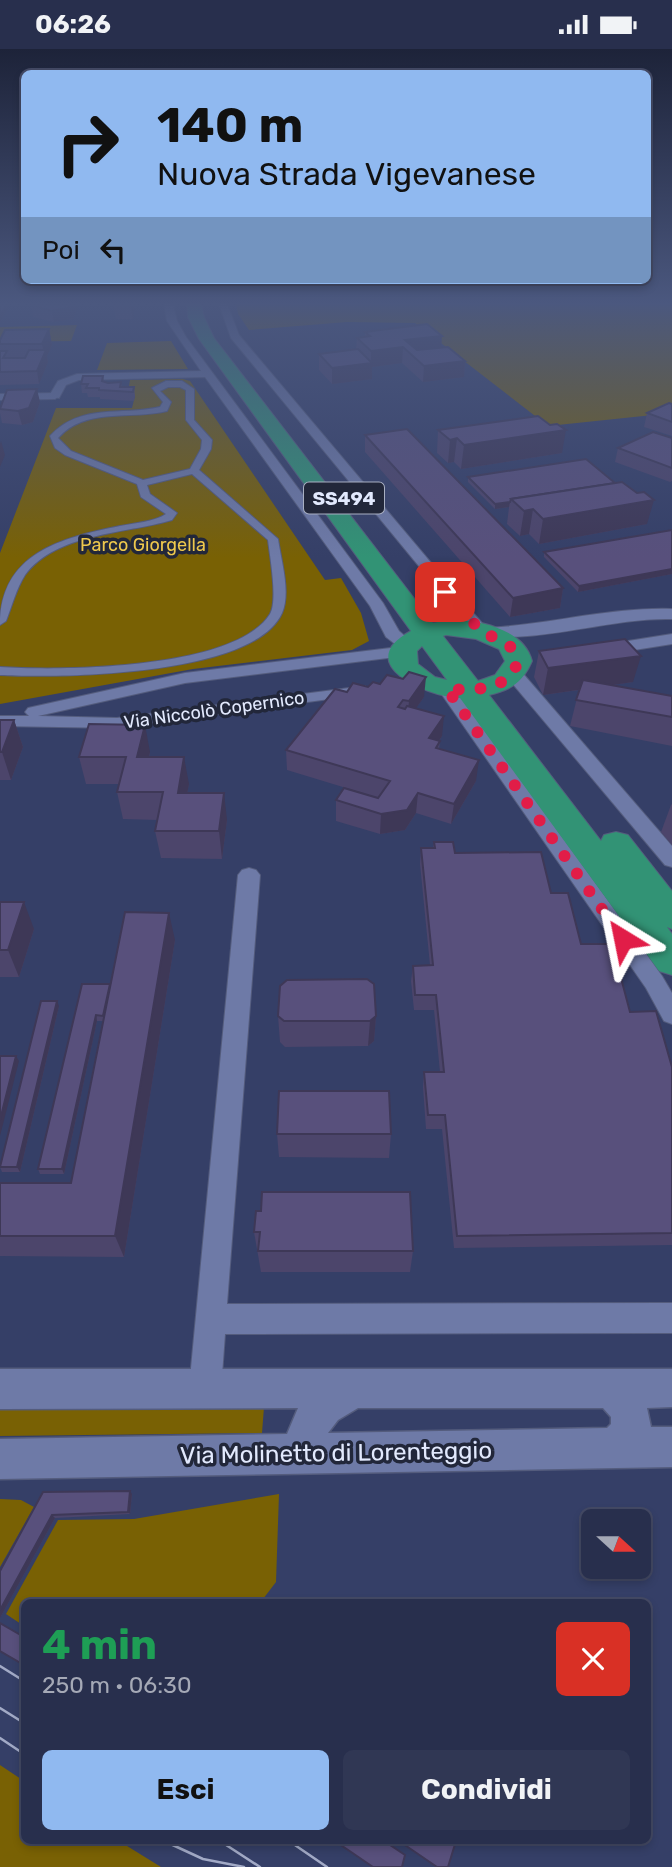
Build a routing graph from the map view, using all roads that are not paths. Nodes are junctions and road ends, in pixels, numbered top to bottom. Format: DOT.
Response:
graph roads {
  1 [pos="59,389"];
  2 [pos="157,389"];
  3 [pos="187,389"];
  4 [pos="218,389"];
  5 [pos="242,389"];
  6 [pos="252,389"];
  7 [pos="279,389"];
  8 [pos="55,396"];
  9 [pos="0,397"];
  10 [pos="194,471"];
  11 [pos="142,483"];
  12 [pos="672,614"];
  13 [pos="0,621"];
  14 [pos="484,631"];
  15 [pos="421,639"];
  16 [pos="672,639"];
  17 [pos="587,653"];
  18 [pos="0,671"];
  19 [pos="484,674"];
  20 [pos="0,720"];
  21 [pos="672,860"];
  22 [pos="249,875"];
  23 [pos="672,916"];
  24 [pos="672,961"];
  25 [pos="672,1014"];
  26 [pos="672,1318"];
  27 [pos="213,1319"];
  28 [pos="360,1388"];
  29 [pos="609,1388"];
  30 [pos="672,1388"];
  31 [pos="0,1389"];
  32 [pos="205,1389"];
  33 [pos="616,1446"];
  34 [pos="672,1447"];
  35 [pos="302,1452"];
  36 [pos="0,1459"];
  1 -- 8 [label="street"];
  2 -- 11 [label="street"];
  3 -- 10 [label="street"];
  4 -- 15 [label="street"];
  5 -- 15 [label="main road, SS494"];
  6 -- 15 [label="main road, SS494"];
  7 -- 14 [label="street"];
  8 -- 9 [label="street"];
  10 -- 11 [label="street"];
  10 -- 18 [label="street"];
  11 -- 13 [label="street"];
  12 -- 14 [label="street"];
  14 -- 15 [label="main road"];
  14 -- 19 [label="main road"];
  15 -- 19 [label="main road, SS494"];
  15 -- 19 [label="main road, SS494"];
  15 -- 19 [label="main road"];
  15 -- 20 [label="street, Via Niccolò Copernico"];
  16 -- 17 [label="street"];
  19 -- 20 [label="street, Via Niccolò Copernico"];
  19 -- 21 [label="street"];
  19 -- 23 [label="main road, SS494"];
  19 -- 24 [label="main road, SS494"];
  19 -- 25 [label="street"];
  22 -- 27 [label="street"];
  26 -- 27 [label="street"];
  27 -- 32 [label="street"];
  28 -- 29 [label="street"];
  28 -- 32 [label="street"];
  28 -- 35 [label="street"];
  29 -- 30 [label="street"];
  29 -- 33 [label="street"];
  31 -- 32 [label="street"];
  33 -- 34 [label="street, Via Molinetto di Lorenteggio"];
  33 -- 35 [label="street, Via Molinetto di Lorenteggio"];
  35 -- 36 [label="street, Via Molinetto di Lorenteggio"];
}
